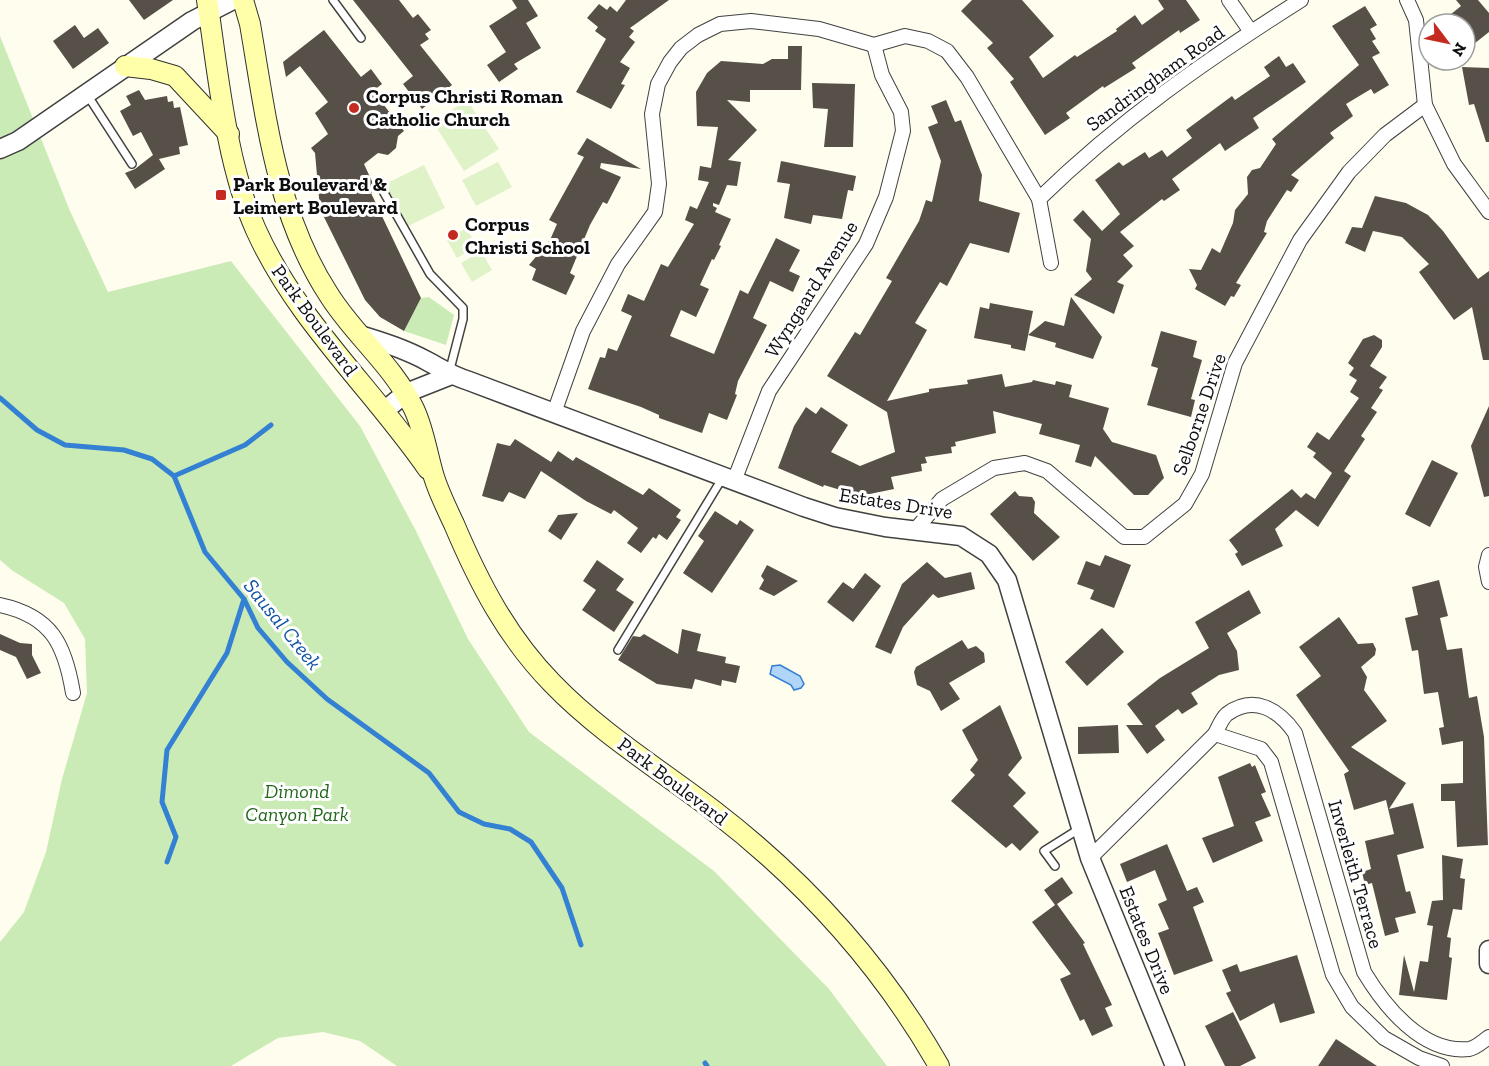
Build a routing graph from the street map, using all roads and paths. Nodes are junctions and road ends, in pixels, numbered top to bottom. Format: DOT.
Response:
graph roads {
  1 [pos="233,0"];
  2 [pos="243,0"];
  3 [pos="333,0"];
  4 [pos="1229,0"];
  5 [pos="1301,0"];
  6 [pos="1407,0"];
  7 [pos="208,6"];
  8 [pos="1251,32"];
  9 [pos="361,38"];
  10 [pos="874,45"];
  11 [pos="125,66"];
  12 [pos="87,94"];
  13 [pos="1425,105"];
  14 [pos="229,134"];
  15 [pos="0,149"];
  16 [pos="132,164"];
  17 [pos="383,191"];
  18 [pos="1040,199"];
  19 [pos="1489,212"];
  20 [pos="1051,263"];
  21 [pos="360,335"];
  22 [pos="449,375"];
  23 [pos="406,393"];
  24 [pos="384,411"];
  25 [pos="554,413"];
  26 [pos="434,479"];
  27 [pos="729,479"];
  28 [pos="915,530"];
  29 [pos="1489,555"];
  30 [pos="1489,582"];
  31 [pos="0,605"];
  32 [pos="618,650"];
  33 [pos="73,693"];
  34 [pos="1215,734"];
  35 [pos="1081,828"];
  36 [pos="1090,858"];
  37 [pos="1054,866"];
  38 [pos="1489,950"];
  39 [pos="1489,964"];
  40 [pos="1489,1037"];
  41 [pos="939,1066"];
  42 [pos="1175,1066"];
  43 [pos="1442,1066"];
  1 -- 7 [label="street"];
  2 -- 21 [label="main road, Park Boulevard"];
  3 -- 9 [label="lane"];
  4 -- 8 [label="street"];
  5 -- 8 [label="street, Sandringham Road"];
  6 -- 13 [label="street"];
  7 -- 11 [label="street"];
  7 -- 14 [label="main road, Park Boulevard"];
  8 -- 18 [label="street, Sandringham Road"];
  10 -- 18 [label="street"];
  10 -- 25 [label="street"];
  10 -- 27 [label="street, Wyngaard Avenue"];
  11 -- 12 [label="street"];
  11 -- 14 [label="main road"];
  12 -- 15 [label="street"];
  12 -- 16 [label="lane"];
  13 -- 19 [label="street"];
  13 -- 28 [label="street, Selborne Drive"];
  14 -- 24 [label="main road, Park Boulevard"];
  17 -- 22 [label="lane"];
  18 -- 20 [label="street"];
  21 -- 22 [label="street, Estates Drive"];
  21 -- 23 [label="main road, Park Boulevard"];
  22 -- 23 [label="street"];
  22 -- 25 [label="street, Estates Drive"];
  23 -- 24 [label="street"];
  23 -- 26 [label="main road, Park Boulevard"];
  24 -- 26 [label="main road, Park Boulevard"];
  25 -- 27 [label="street, Estates Drive"];
  26 -- 41 [label="main road, Park Boulevard"];
  27 -- 28 [label="street, Estates Drive"];
  27 -- 32 [label="lane"];
  28 -- 35 [label="street, Estates Drive"];
  29 -- 30 [label="street"];
  31 -- 33 [label="street"];
  34 -- 36 [label="street, Inverleith Terrace"];
  34 -- 40 [label="street, Inverleith Terrace"];
  34 -- 43 [label="street"];
  35 -- 36 [label="street, Estates Drive"];
  35 -- 37 [label="lane"];
  36 -- 42 [label="street, Estates Drive"];
  38 -- 39 [label="street"];
}
